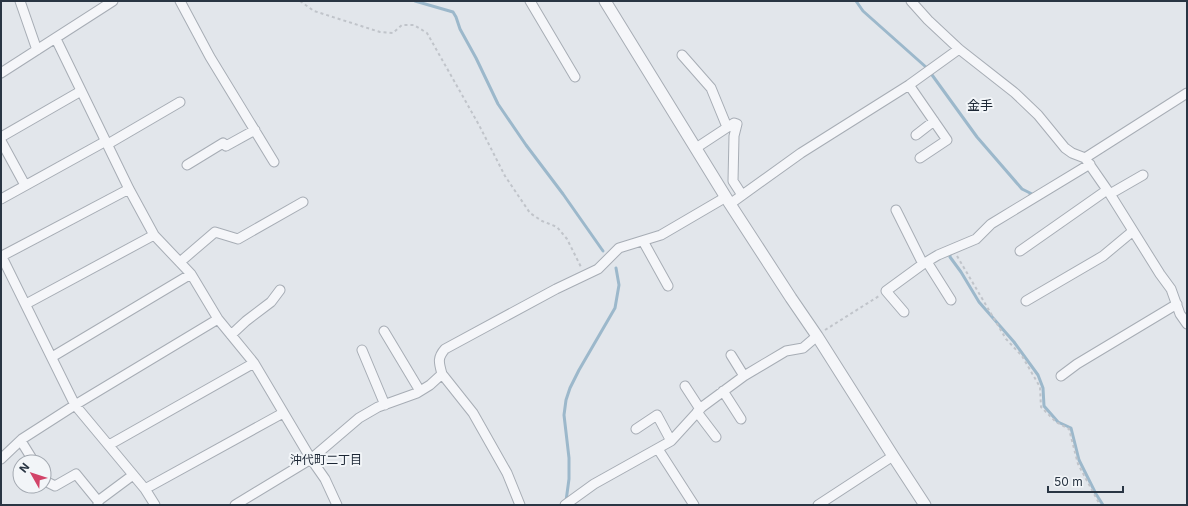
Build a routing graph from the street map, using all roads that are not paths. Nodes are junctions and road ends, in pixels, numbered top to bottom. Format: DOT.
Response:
graph roads {
  1 [pos="20,1"];
  2 [pos="113,1"];
  3 [pos="180,1"];
  4 [pos="530,1"];
  5 [pos="605,1"];
  6 [pos="911,1"];
  7 [pos="56,39"];
  8 [pos="959,49"];
  9 [pos="37,50"];
  10 [pos="682,55"];
  11 [pos="1,73"];
  12 [pos="575,77"];
  13 [pos="909,85"];
  14 [pos="81,91"];
  15 [pos="1187,93"];
  16 [pos="180,102"];
  17 [pos="934,121"];
  18 [pos="727,127"];
  19 [pos="255,130"];
  20 [pos="916,135"];
  21 [pos="1,137"];
  22 [pos="1,140"];
  23 [pos="107,142"];
  24 [pos="696,148"];
  25 [pos="920,158"];
  26 [pos="1088,161"];
  27 [pos="274,162"];
  28 [pos="187,165"];
  29 [pos="1143,175"];
  30 [pos="25,185"];
  31 [pos="129,189"];
  32 [pos="1109,192"];
  33 [pos="742,195"];
  34 [pos="1,198"];
  35 [pos="728,200"];
  36 [pos="303,202"];
  37 [pos="896,210"];
  38 [pos="1133,231"];
  39 [pos="154,235"];
  40 [pos="643,241"];
  41 [pos="1020,251"];
  42 [pos="2,260"];
  43 [pos="180,262"];
  44 [pos="925,263"];
  45 [pos="191,274"];
  46 [pos="668,286"];
  47 [pos="280,290"];
  48 [pos="950,300"];
  49 [pos="1026,301"];
  50 [pos="26,304"];
  51 [pos="1177,304"];
  52 [pos="904,312"];
  53 [pos="218,319"];
  54 [pos="1187,324"];
  55 [pos="384,331"];
  56 [pos="231,335"];
  57 [pos="817,336"];
  58 [pos="362,350"];
  59 [pos="731,355"];
  60 [pos="52,357"];
  61 [pos="254,363"];
  62 [pos="442,374"];
  63 [pos="744,376"];
  64 [pos="1061,376"];
  65 [pos="684,386"];
  66 [pos="420,391"];
  67 [pos="724,391"];
  68 [pos="74,405"];
  69 [pos="385,405"];
  70 [pos="699,410"];
  71 [pos="283,413"];
  72 [pos="742,419"];
  73 [pos="636,429"];
  74 [pos="716,437"];
  75 [pos="21,440"];
  76 [pos="672,441"];
  77 [pos="109,445"];
  78 [pos="658,449"];
  79 [pos="29,454"];
  80 [pos="893,456"];
  81 [pos="1,459"];
  82 [pos="311,460"];
  83 [pos="133,475"];
  84 [pos="52,484"];
  85 [pos="145,490"];
  86 [pos="98,503"];
  87 [pos="155,505"];
  88 [pos="235,505"];
  89 [pos="337,505"];
  90 [pos="520,505"];
  91 [pos="565,505"];
  92 [pos="694,505"];
  93 [pos="818,505"];
  94 [pos="925,505"];
  1 -- 9 [label="street"];
  2 -- 7 [label="street"];
  3 -- 19 [label="street"];
  4 -- 12 [label="street"];
  5 -- 24 [label="street"];
  6 -- 8 [label="street"];
  7 -- 9 [label="street"];
  7 -- 14 [label="street"];
  8 -- 13 [label="street"];
  8 -- 26 [label="street"];
  9 -- 11 [label="street"];
  10 -- 18 [label="street"];
  13 -- 17 [label="street"];
  13 -- 33 [label="street"];
  14 -- 21 [label="street"];
  14 -- 23 [label="street"];
  15 -- 26 [label="street"];
  16 -- 23 [label="street"];
  17 -- 20 [label="street"];
  17 -- 25 [label="street"];
  18 -- 24 [label="street"];
  18 -- 33 [label="street"];
  19 -- 27 [label="street"];
  19 -- 28 [label="street"];
  22 -- 30 [label="street"];
  23 -- 30 [label="street"];
  23 -- 31 [label="street"];
  24 -- 35 [label="street"];
  26 -- 32 [label="street"];
  26 -- 44 [label="street"];
  29 -- 32 [label="street"];
  30 -- 34 [label="street"];
  31 -- 39 [label="street"];
  31 -- 42 [label="street"];
  32 -- 38 [label="street"];
  32 -- 41 [label="street"];
  33 -- 35 [label="street"];
  35 -- 40 [label="street"];
  35 -- 57 [label="street"];
  36 -- 43 [label="street"];
  37 -- 44 [label="street"];
  38 -- 49 [label="street"];
  38 -- 51 [label="street"];
  39 -- 43 [label="street"];
  39 -- 50 [label="street"];
  40 -- 46 [label="street"];
  40 -- 62 [label="street"];
  42 -- 50 [label="street"];
  43 -- 45 [label="street"];
  44 -- 48 [label="street"];
  44 -- 52 [label="street"];
  45 -- 53 [label="street"];
  45 -- 60 [label="street"];
  47 -- 56 [label="street"];
  50 -- 60 [label="street"];
  51 -- 54 [label="street"];
  51 -- 64 [label="street"];
  53 -- 56 [label="street"];
  53 -- 68 [label="street"];
  55 -- 66 [label="street"];
  56 -- 61 [label="street"];
  57 -- 63 [label="street"];
  57 -- 80 [label="street"];
  58 -- 69 [label="street"];
  59 -- 63 [label="street"];
  60 -- 68 [label="street"];
  61 -- 71 [label="street"];
  61 -- 77 [label="street"];
  62 -- 66 [label="street"];
  62 -- 90 [label="street"];
  63 -- 67 [label="street"];
  65 -- 70 [label="street"];
  66 -- 69 [label="street"];
  67 -- 70 [label="street"];
  67 -- 72 [label="street"];
  68 -- 75 [label="street"];
  68 -- 77 [label="street"];
  69 -- 82 [label="street"];
  70 -- 74 [label="street"];
  70 -- 76 [label="street"];
  71 -- 82 [label="street"];
  71 -- 85 [label="street"];
  73 -- 76 [label="street"];
  75 -- 79 [label="street"];
  75 -- 81 [label="street"];
  76 -- 78 [label="street"];
  77 -- 83 [label="street"];
  78 -- 91 [label="street"];
  78 -- 92 [label="street"];
  80 -- 93 [label="street"];
  80 -- 94 [label="street"];
  82 -- 88 [label="street"];
  82 -- 89 [label="street"];
  83 -- 85 [label="street"];
  83 -- 86 [label="street"];
  84 -- 86 [label="street"];
  85 -- 87 [label="street"];
}
